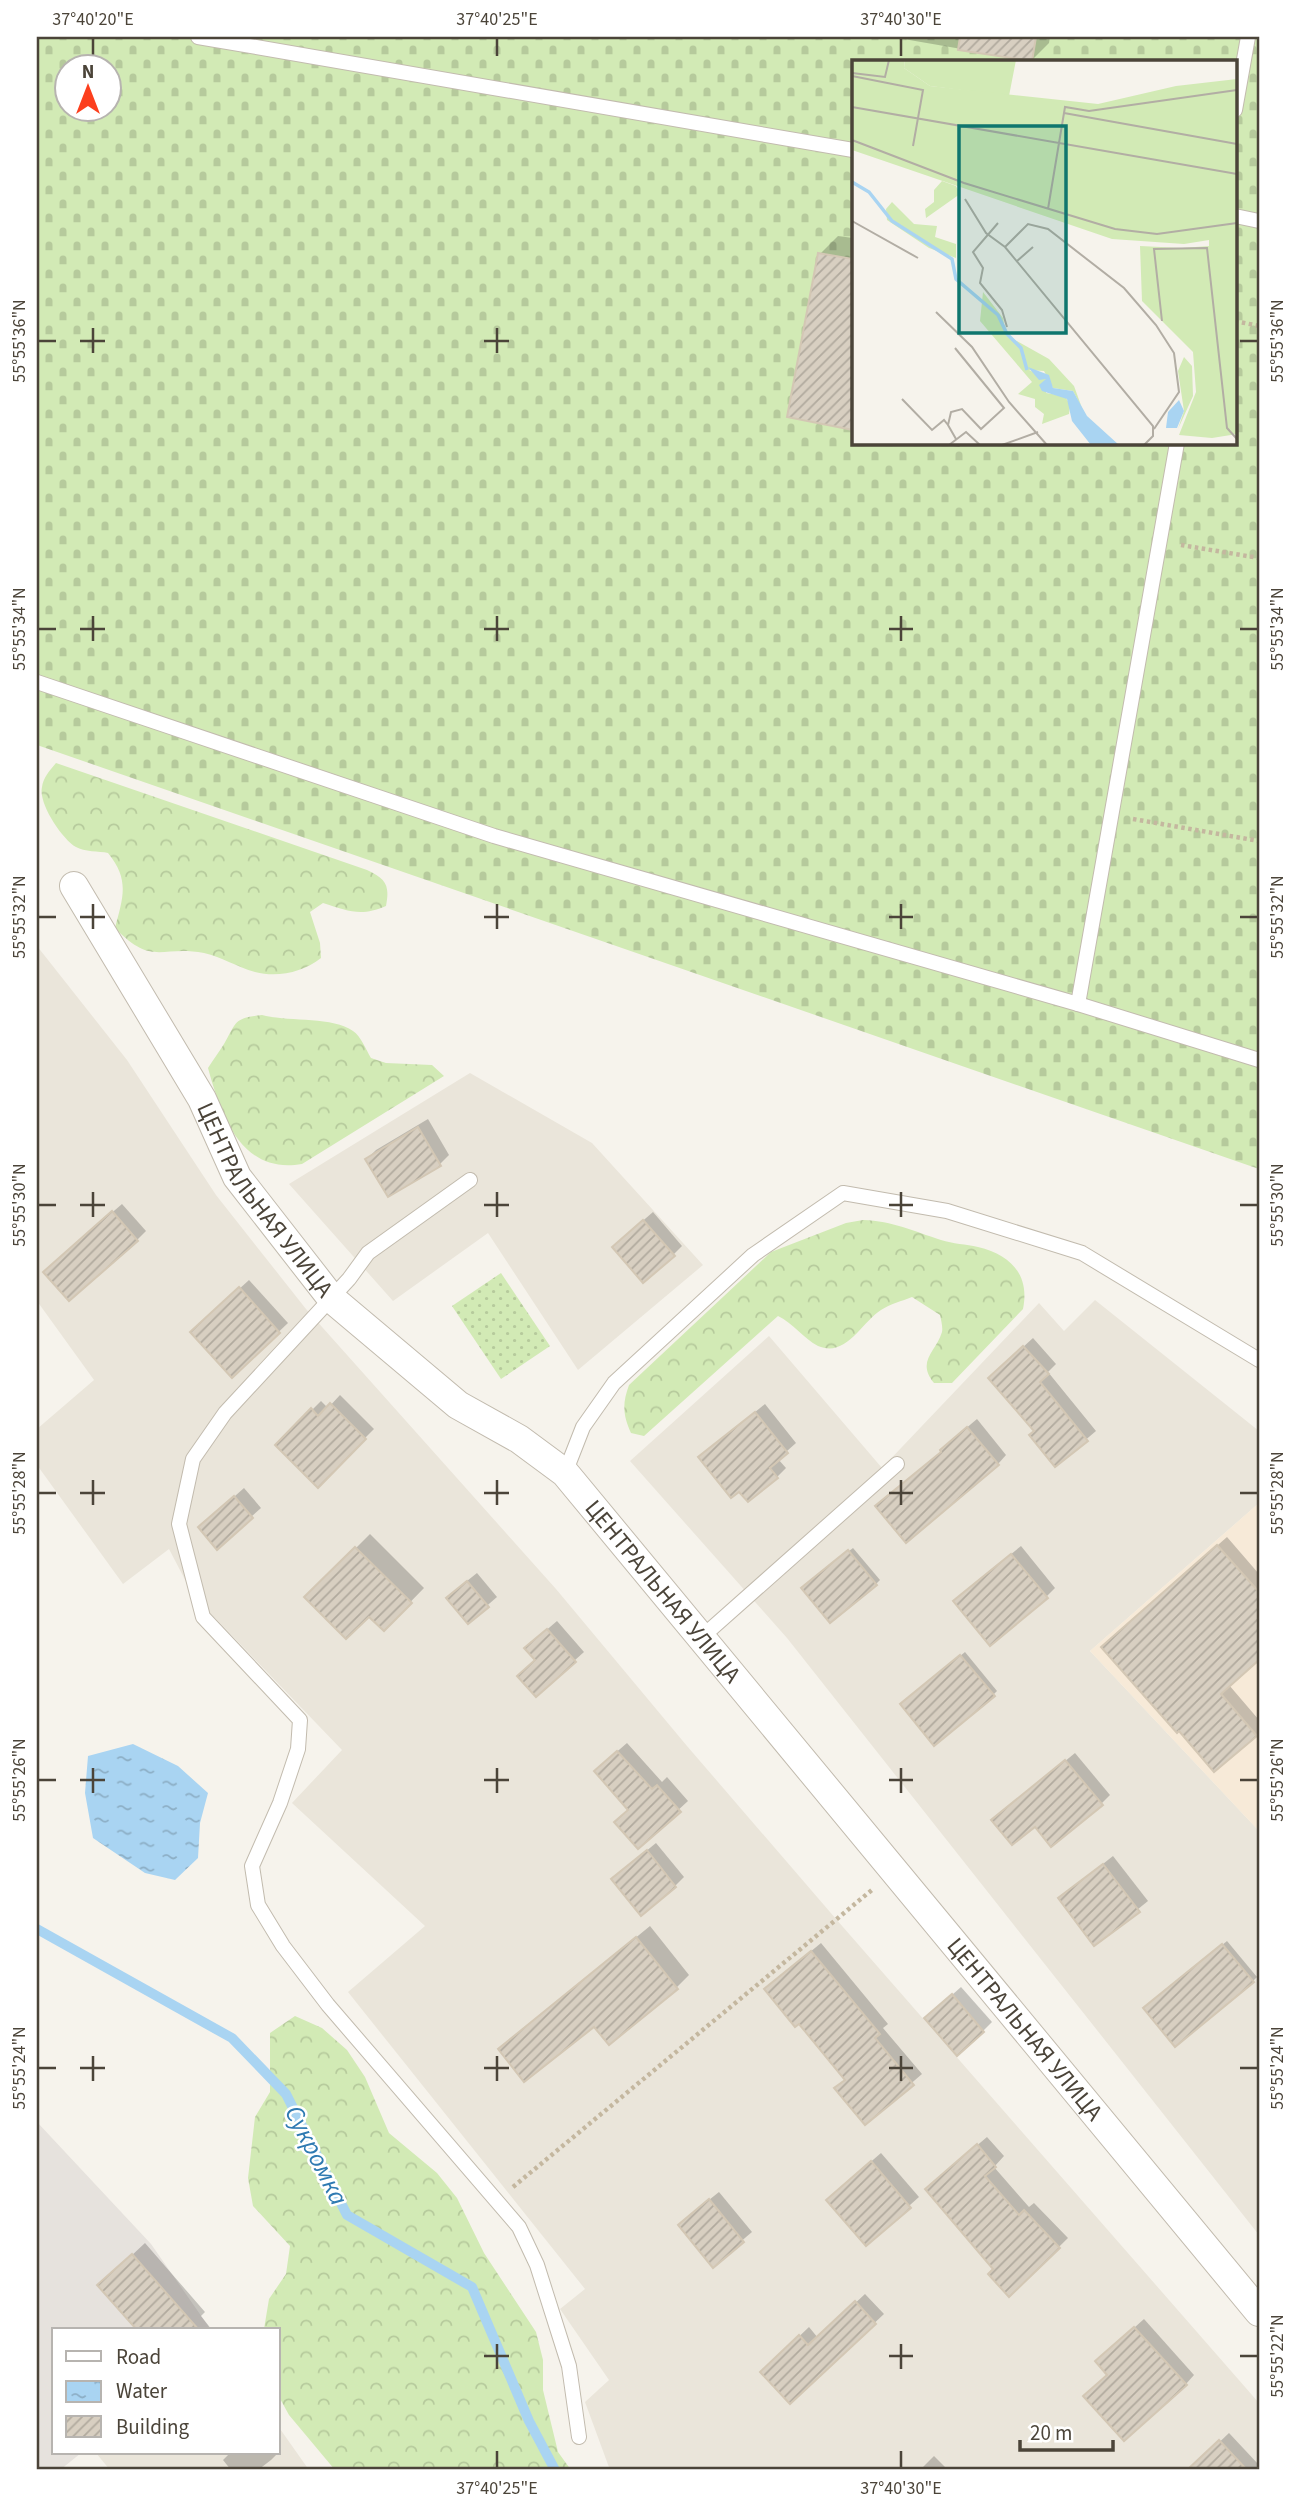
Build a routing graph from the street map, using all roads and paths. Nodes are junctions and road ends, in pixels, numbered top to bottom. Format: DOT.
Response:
graph roads {
  1 [pos="198,37"];
  2 [pos="1248,37"];
  3 [pos="1236,104"];
  4 [pos="852,150"];
  5 [pos="1236,216"];
  6 [pos="1259,221"];
  7 [pos="1236,321"];
  8 [pos="1259,326"];
  9 [pos="1177,444"];
  10 [pos="1159,541"];
  11 [pos="1259,558"];
  12 [pos="37,682"];
  13 [pos="1111,815"];
  14 [pos="1259,841"];
  15 [pos="74,886"];
  16 [pos="1078,1004"];
  17 [pos="1259,1060"];
  18 [pos="470,1180"];
  19 [pos="332,1299"];
  20 [pos="1259,1360"];
  21 [pos="897,1464"];
  22 [pos="565,1473"];
  23 [pos="702,1637"];
  24 [pos="895,1871"];
  25 [pos="496,2201"];
  26 [pos="1259,2312"];
  27 [pos="579,2437"];
  1 -- 4 [label="lane"];
  2 -- 3 [label="lane"];
  5 -- 6 [label="lane"];
  7 -- 8 [label="path"];
  9 -- 10 [label="lane"];
  10 -- 11 [label="path"];
  10 -- 13 [label="lane"];
  12 -- 16 [label="lane"];
  13 -- 14 [label="path"];
  13 -- 16 [label="lane"];
  15 -- 19 [label="street, ЦЕНТРАЛЬНАЯ УЛИЦА"];
  16 -- 17 [label="lane"];
  18 -- 19 [label="lane"];
  19 -- 22 [label="street, ЦЕНТРАЛЬНАЯ УЛИЦА"];
  19 -- 25 [label="lane"];
  20 -- 22 [label="lane"];
  21 -- 23 [label="lane"];
  22 -- 23 [label="street, ЦЕНТРАЛЬНАЯ УЛИЦА"];
  23 -- 24 [label="street, ЦЕНТРАЛЬНАЯ УЛИЦА"];
  24 -- 25 [label="path"];
  24 -- 26 [label="street, ЦЕНТРАЛЬНАЯ УЛИЦА"];
  25 -- 27 [label="lane"];
}
